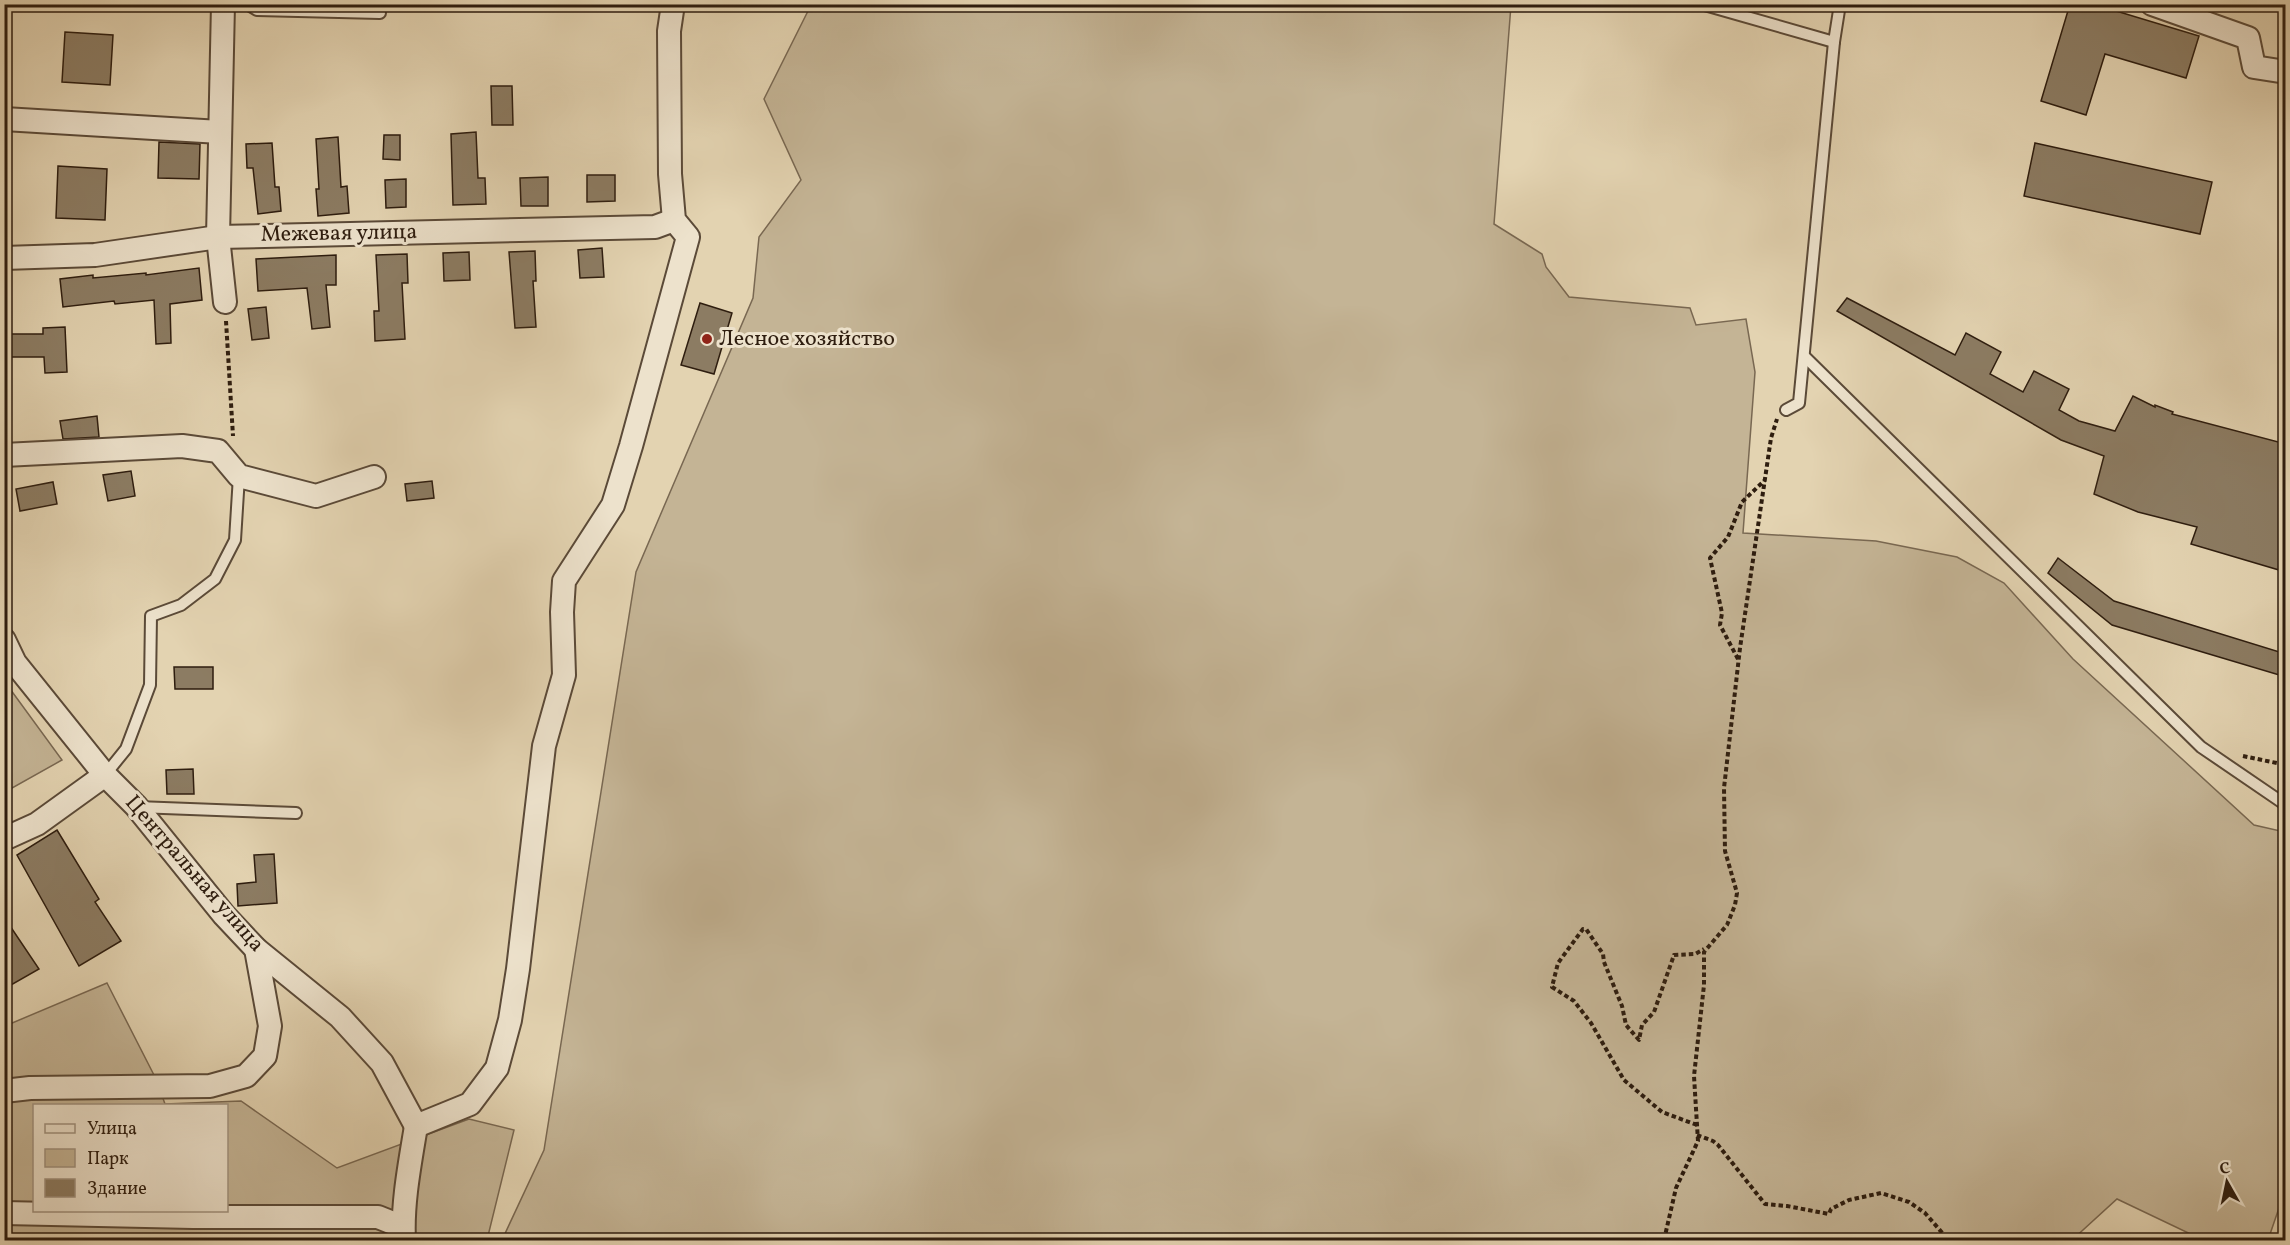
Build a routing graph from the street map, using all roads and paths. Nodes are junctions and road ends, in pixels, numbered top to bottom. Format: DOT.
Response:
graph roads {
  1 [pos="223,4"];
  2 [pos="248,4"];
  3 [pos="673,4"];
  4 [pos="1701,4"];
  5 [pos="1840,4"];
  6 [pos="2152,4"];
  7 [pos="380,13"];
  8 [pos="1834,42"];
  9 [pos="2286,72"];
  10 [pos="4,119"];
  11 [pos="220,132"];
  12 [pos="674,220"];
  13 [pos="218,237"];
  14 [pos="4,258"];
  15 [pos="225,302"];
  16 [pos="1804,356"];
  17 [pos="1786,411"];
  18 [pos="233,441"];
  19 [pos="4,455"];
  20 [pos="239,476"];
  21 [pos="374,477"];
  22 [pos="1765,479"];
  23 [pos="4,640"];
  24 [pos="1738,659"];
  25 [pos="105,775"];
  26 [pos="2286,805"];
  27 [pos="136,807"];
  28 [pos="296,813"];
  29 [pos="4,839"];
  30 [pos="1708,947"];
  31 [pos="256,949"];
  32 [pos="4,1091"];
  33 [pos="1697,1125"];
  34 [pos="416,1126"];
  35 [pos="1697,1135"];
  36 [pos="4,1213"];
  37 [pos="404,1234"];
  38 [pos="1664,1240"];
  39 [pos="1985,1240"];
  40 [pos="2210,1240"];
  41 [pos="2215,1240"];
  1 -- 11 [label="street"];
  2 -- 7 [label="lane"];
  3 -- 12 [label="street"];
  4 -- 8 [label="lane"];
  5 -- 8 [label="lane"];
  6 -- 9 [label="street"];
  8 -- 16 [label="lane"];
  10 -- 11 [label="street"];
  11 -- 13 [label="street"];
  12 -- 13 [label="street, Межевая улица"];
  12 -- 34 [label="street"];
  13 -- 14 [label="street, Межевая улица"];
  13 -- 15 [label="street"];
  15 -- 18 [label="path"];
  16 -- 17 [label="lane"];
  16 -- 26 [label="lane"];
  17 -- 22 [label="path"];
  19 -- 20 [label="street"];
  20 -- 21 [label="street"];
  20 -- 25 [label="lane"];
  22 -- 24 [label="path"];
  22 -- 24 [label="path"];
  23 -- 25 [label="street, Центральная улица"];
  24 -- 30 [label="path"];
  25 -- 27 [label="street, Центральная улица"];
  25 -- 29 [label="street"];
  27 -- 28 [label="lane"];
  27 -- 31 [label="street, Центральная улица"];
  30 -- 33 [label="path"];
  30 -- 33 [label="path"];
  31 -- 32 [label="street"];
  31 -- 34 [label="street, Центральная улица"];
  33 -- 35 [label="path"];
  34 -- 37 [label="street"];
  35 -- 38 [label="path"];
  35 -- 39 [label="path"];
  36 -- 37 [label="street"];
  40 -- 41 [label="path"];
}
